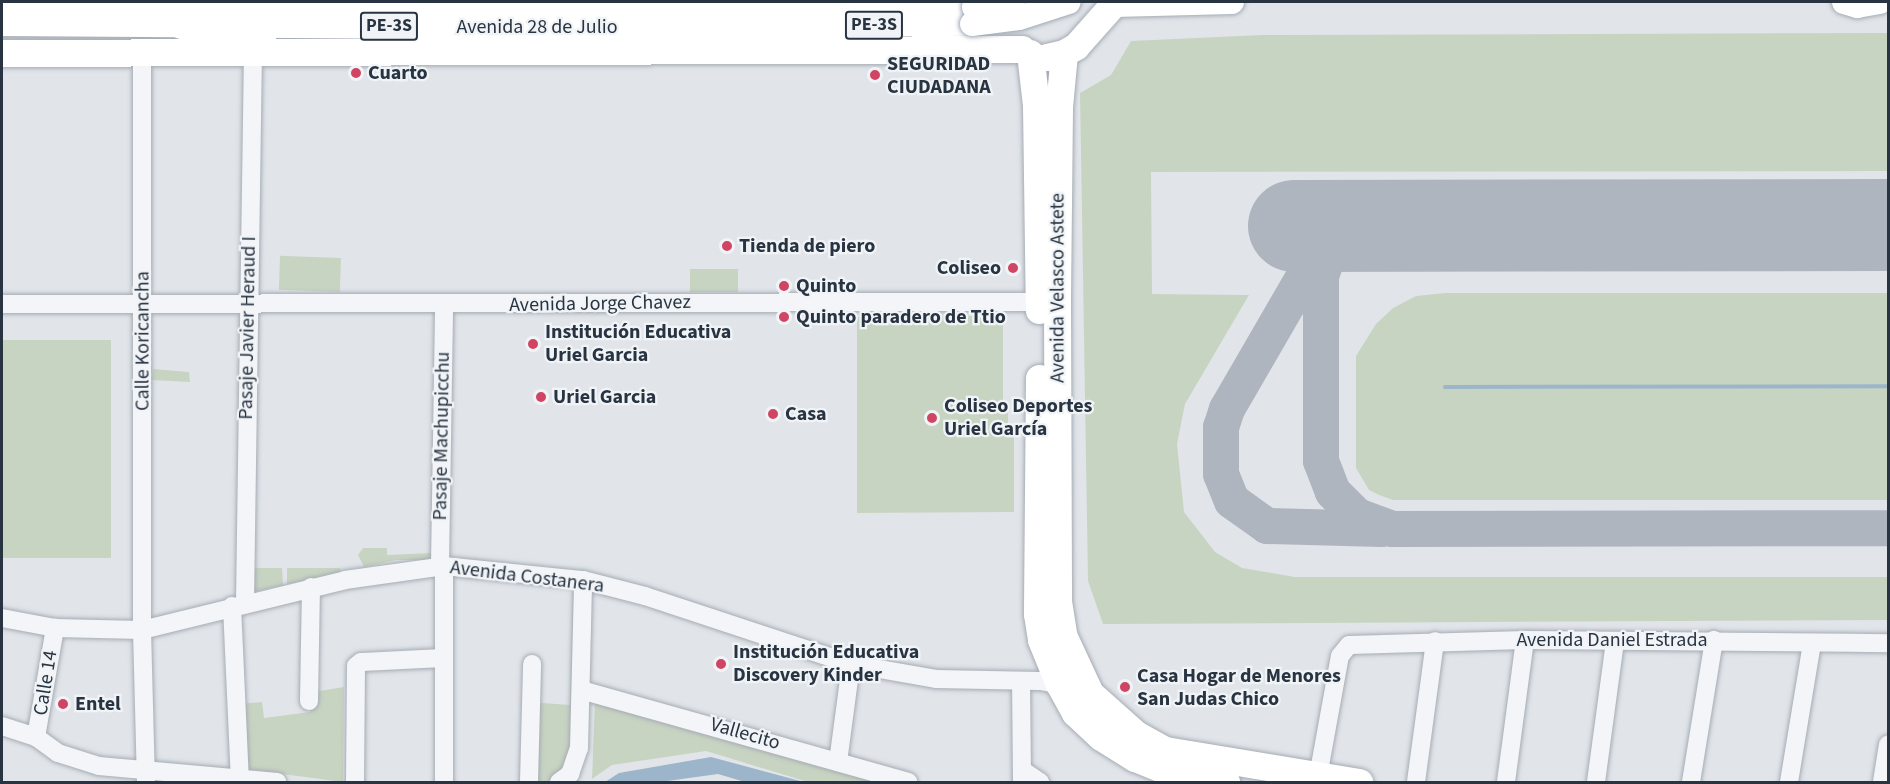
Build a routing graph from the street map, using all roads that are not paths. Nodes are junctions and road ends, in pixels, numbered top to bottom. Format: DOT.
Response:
graph roads {
  1 [pos="208,2"];
  2 [pos="487,2"];
  3 [pos="1008,2"];
  4 [pos="1018,2"];
  5 [pos="1069,2"];
  6 [pos="1232,2"];
  7 [pos="1844,2"];
  8 [pos="1880,2"];
  9 [pos="1114,3"];
  10 [pos="2,7"];
  11 [pos="525,9"];
  12 [pos="973,15"];
  13 [pos="181,17"];
  14 [pos="2,24"];
  15 [pos="503,27"];
  16 [pos="1026,51"];
  17 [pos="2,53"];
  18 [pos="142,53"];
  19 [pos="253,53"];
  20 [pos="322,53"];
  21 [pos="371,53"];
  22 [pos="1064,53"];
  23 [pos="1048,302"];
  24 [pos="2,304"];
  25 [pos="144,304"];
  26 [pos="250,304"];
  27 [pos="444,306"];
  28 [pos="442,566"];
  29 [pos="583,580"];
  30 [pos="311,587"];
  31 [pos="239,604"];
  32 [pos="2,618"];
  33 [pos="54,628"];
  34 [pos="142,630"];
  35 [pos="1525,640"];
  36 [pos="1714,640"];
  37 [pos="1435,641"];
  38 [pos="1615,641"];
  39 [pos="1812,643"];
  40 [pos="1888,643"];
  41 [pos="444,658"];
  42 [pos="532,664"];
  43 [pos="851,664"];
  44 [pos="1021,681"];
  45 [pos="1070,682"];
  46 [pos="581,690"];
  47 [pos="309,701"];
  48 [pos="2,726"];
  49 [pos="36,737"];
  50 [pos="1888,744"];
  51 [pos="838,762"];
  52 [pos="1022,776"];
  53 [pos="146,777"];
  54 [pos="240,779"];
  55 [pos="1317,780"];
  56 [pos="277,783"];
  57 [pos="355,783"];
  58 [pos="444,783"];
  59 [pos="529,783"];
  60 [pos="559,783"];
  61 [pos="908,783"];
  62 [pos="1040,783"];
  63 [pos="1226,783"];
  64 [pos="1359,783"];
  65 [pos="1416,783"];
  66 [pos="1506,783"];
  67 [pos="1596,783"];
  68 [pos="1691,783"];
  69 [pos="1789,783"];
  70 [pos="1882,783"];
  1 -- 13 [label="highway"];
  2 -- 11 [label="highway"];
  3 -- 16 [label="highway"];
  4 -- 12 [label="main road, Avenida 28 de Julio / PE-3S, bridge"];
  5 -- 12 [label="main road, Avenida 28 de Julio / PE-3S, bridge"];
  6 -- 9 [label="main road"];
  7 -- 8 [label="main road"];
  9 -- 22 [label="highway"];
  10 -- 13 [label="main road, Avenida 28 de Julio / PE-3S"];
  11 -- 12 [label="main road, Avenida 28 de Julio / PE-3S"];
  11 -- 13 [label="main road, Avenida 28 de Julio / PE-3S"];
  12 -- 15 [label="main road, Avenida 28 de Julio / PE-3S"];
  13 -- 14 [label="main road, Avenida 28 de Julio / PE-3S"];
  13 -- 15 [label="main road, Avenida 28 de Julio / PE-3S"];
  13 -- 20 [label="highway"];
  15 -- 21 [label="highway"];
  16 -- 21 [label="highway, Avenida 28 de Julio"];
  16 -- 22 [label="highway, Avenida 28 de Julio"];
  16 -- 23 [label="highway, Avenida Velasco Astete"];
  17 -- 18 [label="highway, Avenida 28 de Julio"];
  18 -- 19 [label="highway, Avenida 28 de Julio"];
  18 -- 25 [label="street, Calle Koricancha"];
  19 -- 20 [label="highway, Avenida 28 de Julio"];
  19 -- 26 [label="street, Pasaje Javier Heraud I"];
  20 -- 21 [label="highway, Avenida 28 de Julio"];
  22 -- 23 [label="highway, Avenida Velasco Astete"];
  23 -- 27 [label="street, Avenida Jorge Chavez"];
  23 -- 45 [label="highway, Avenida Velasco Astete"];
  24 -- 25 [label="street, Avenida Jorge Chavez"];
  25 -- 26 [label="street, Avenida Jorge Chavez"];
  25 -- 34 [label="street, Calle Koricancha"];
  26 -- 27 [label="street, Avenida Jorge Chavez"];
  26 -- 31 [label="street, Pasaje Javier Heraud I"];
  27 -- 28 [label="street, Pasaje Machupicchu"];
  28 -- 29 [label="street, Avenida Costanera"];
  28 -- 30 [label="street, Avenida Costanera"];
  28 -- 41 [label="street, Pasaje Machupicchu"];
  29 -- 43 [label="street, Avenida Costanera"];
  29 -- 46 [label="street"];
  30 -- 31 [label="street, Avenida Costanera"];
  30 -- 47 [label="street"];
  31 -- 34 [label="street, Avenida Costanera"];
  31 -- 54 [label="street, Pasaje Javier Heraud I"];
  32 -- 33 [label="street, Avenida Costanera"];
  33 -- 34 [label="street, Avenida Costanera"];
  33 -- 49 [label="street, Calle 14"];
  34 -- 53 [label="street, Calle Koricancha"];
  35 -- 37 [label="street, Avenida Daniel Estrada"];
  35 -- 38 [label="street, Avenida Daniel Estrada"];
  35 -- 66 [label="street"];
  36 -- 38 [label="street, Avenida Daniel Estrada"];
  36 -- 39 [label="street, Avenida Daniel Estrada"];
  36 -- 68 [label="street"];
  37 -- 55 [label="street, Avenida Daniel Estrada"];
  37 -- 65 [label="street"];
  38 -- 67 [label="street"];
  39 -- 40 [label="street, Avenida Daniel Estrada"];
  39 -- 69 [label="street"];
  41 -- 57 [label="street"];
  41 -- 58 [label="street, Pasaje Machupicchu"];
  42 -- 59 [label="street"];
  43 -- 44 [label="street, Avenida Costanera"];
  43 -- 51 [label="street"];
  44 -- 45 [label="street, Avenida Costanera"];
  44 -- 52 [label="street"];
  45 -- 55 [label="highway, Avenida Velasco Astete"];
  45 -- 63 [label="highway, Avenida Velasco Astete"];
  46 -- 51 [label="street, Vallecito"];
  46 -- 60 [label="street"];
  48 -- 49 [label="street"];
  49 -- 53 [label="street"];
  50 -- 70 [label="street"];
  51 -- 61 [label="street, Vallecito"];
  52 -- 62 [label="street"];
  53 -- 54 [label="street"];
  54 -- 56 [label="street"];
  55 -- 64 [label="highway, Avenida Velasco Astete"];
}
